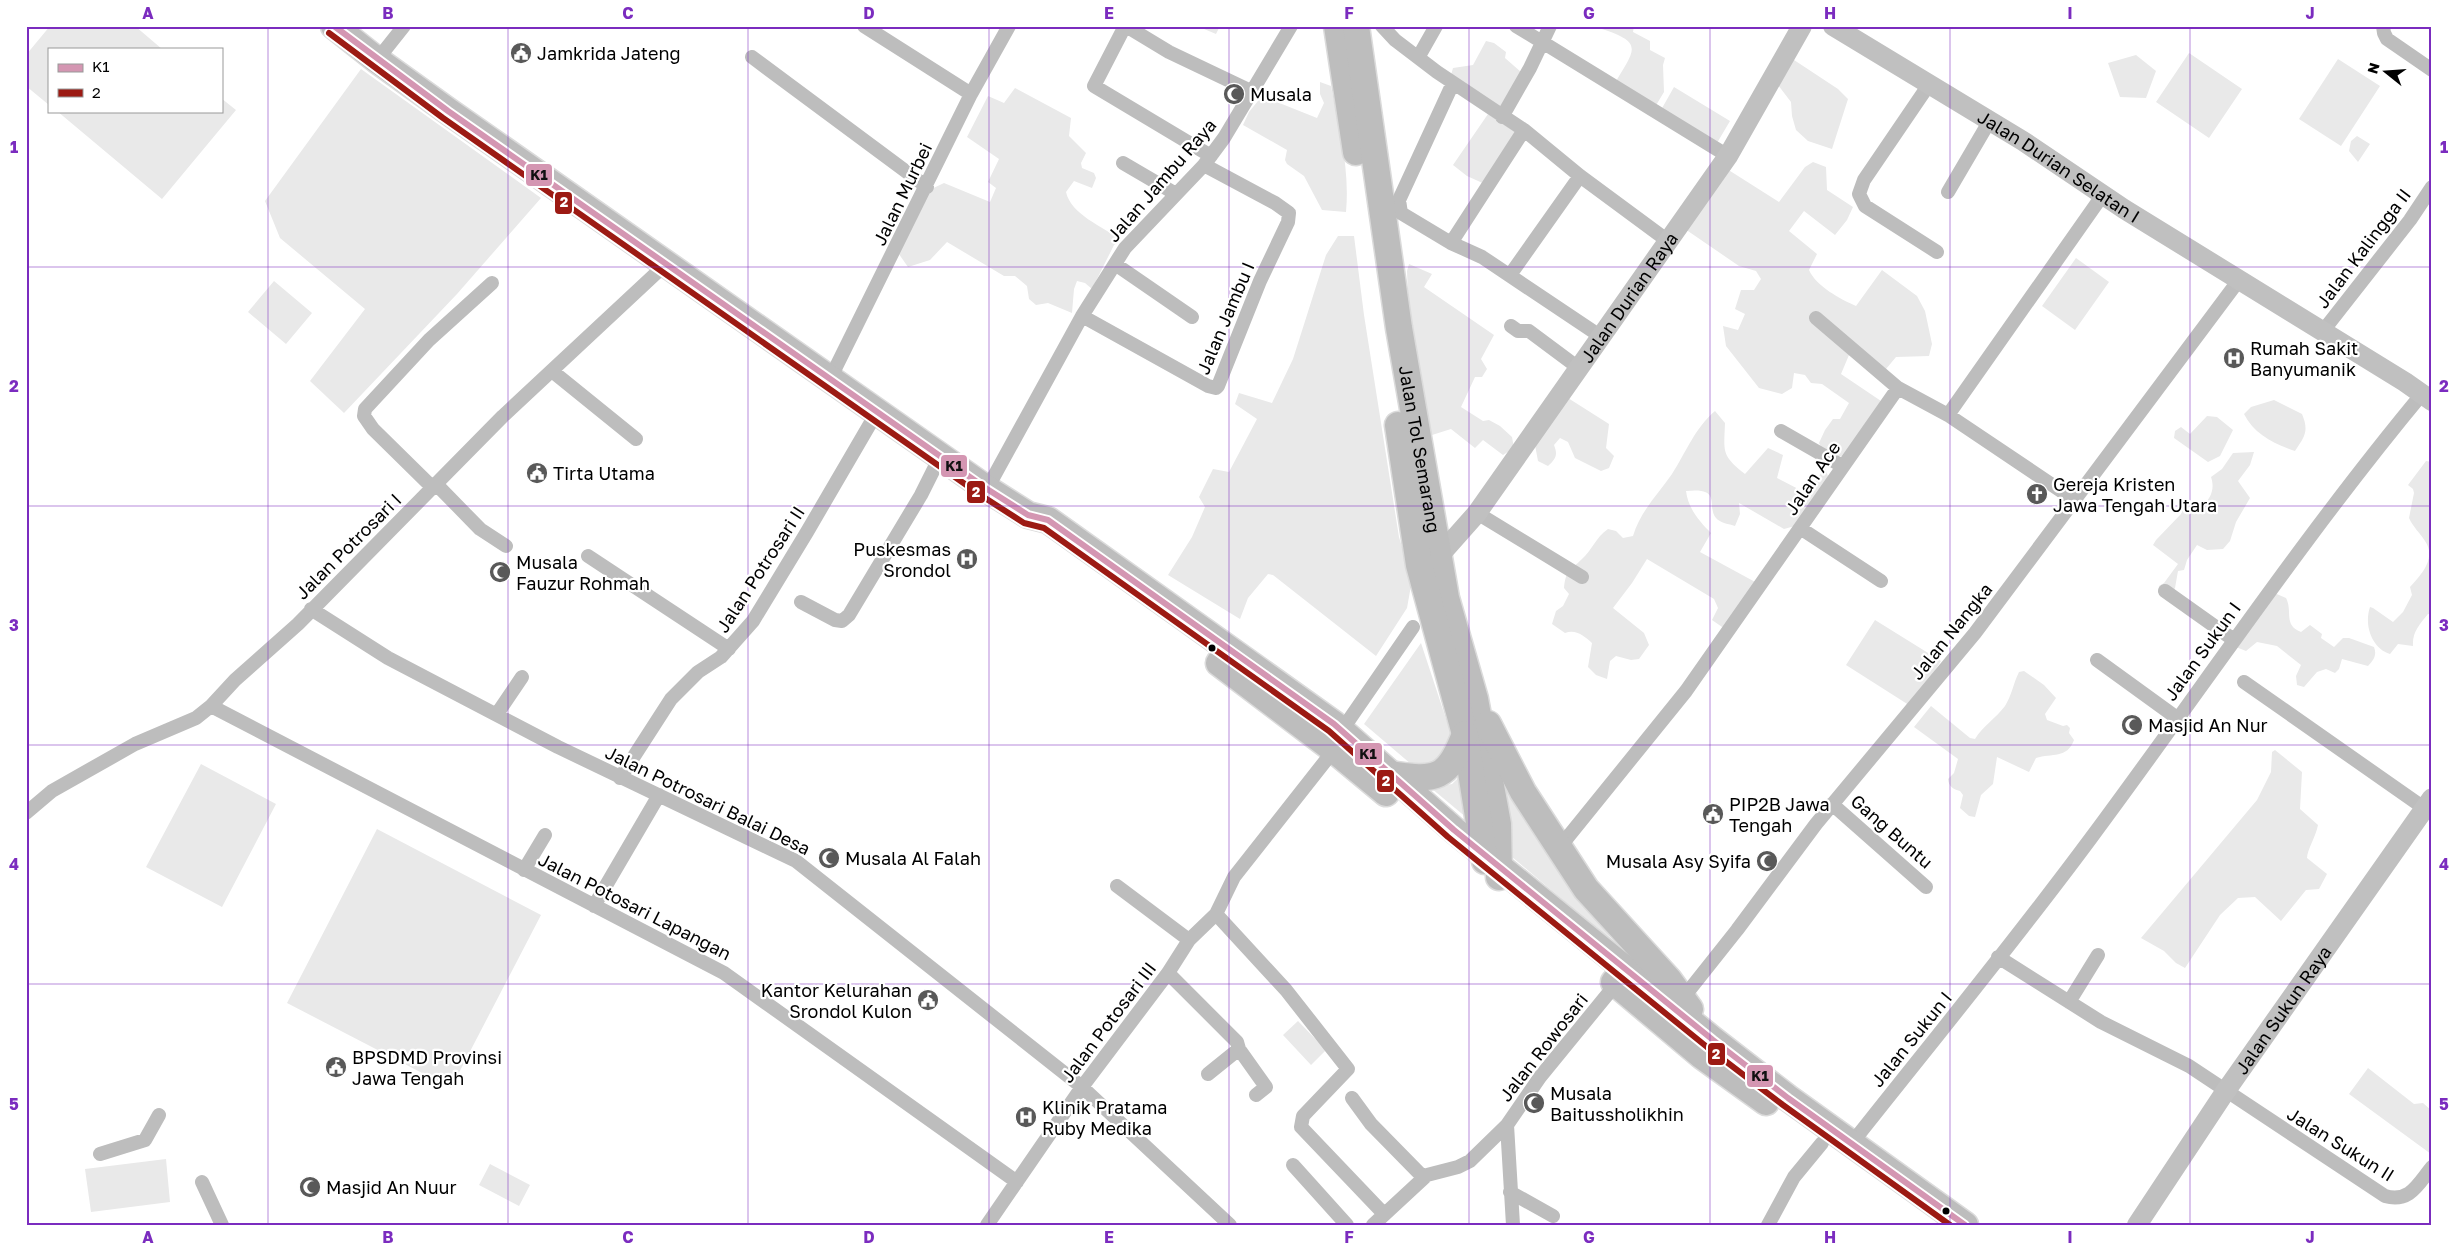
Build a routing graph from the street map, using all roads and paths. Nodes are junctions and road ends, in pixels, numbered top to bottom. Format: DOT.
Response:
graph roads {
  1 [pos="334,26"];
  2 [pos="404,26"];
  3 [pos="864,26"];
  4 [pos="1009,26"];
  5 [pos="1126,26"];
  6 [pos="1291,26"];
  7 [pos="1337,26"];
  8 [pos="1356,26"];
  9 [pos="1382,26"];
  10 [pos="1436,26"];
  11 [pos="1516,26"];
  12 [pos="1550,26"];
  13 [pos="1802,26"];
  14 [pos="1833,26"];
  15 [pos="2385,33"];
  16 [pos="1543,42"];
  17 [pos="1419,56"];
  18 [pos="752,57"];
  19 [pos="377,60"];
  20 [pos="2432,70"];
  21 [pos="1453,83"];
  22 [pos="1928,86"];
  23 [pos="1253,92"];
  24 [pos="971,94"];
  25 [pos="1502,117"];
  26 [pos="1989,122"];
  27 [pos="1524,130"];
  28 [pos="1728,156"];
  29 [pos="1207,160"];
  30 [pos="1123,163"];
  31 [pos="1580,176"];
  32 [pos="927,186"];
  33 [pos="2432,187"];
  34 [pos="1948,192"];
  35 [pos="1176,194"];
  36 [pos="2102,196"];
  37 [pos="1668,241"];
  38 [pos="1451,243"];
  39 [pos="1937,252"];
  40 [pos="666,264"];
  41 [pos="1115,264"];
  42 [pos="1510,275"];
  43 [pos="2240,280"];
  44 [pos="492,283"];
  45 [pos="1082,316"];
  46 [pos="1192,317"];
  47 [pos="1816,318"];
  48 [pos="1511,326"];
  49 [pos="2323,331"];
  50 [pos="1600,336"];
  51 [pos="1580,369"];
  52 [pos="552,371"];
  53 [pos="830,379"];
  54 [pos="1898,388"];
  55 [pos="2427,398"];
  56 [pos="876,412"];
  57 [pos="1948,416"];
  58 [pos="1781,431"];
  59 [pos="636,439"];
  60 [pos="940,457"];
  61 [pos="1842,466"];
  62 [pos="434,486"];
  63 [pos="987,489"];
  64 [pos="2076,501"];
  65 [pos="1477,513"];
  66 [pos="1800,528"];
  67 [pos="506,546"];
  68 [pos="588,556"];
  69 [pos="1428,561"];
  70 [pos="1582,577"];
  71 [pos="1881,581"];
  72 [pos="2165,591"];
  73 [pos="801,602"];
  74 [pos="311,609"];
  75 [pos="1413,627"];
  76 [pos="2234,640"];
  77 [pos="729,649"];
  78 [pos="2097,660"];
  79 [pos="522,677"];
  80 [pos="2244,682"];
  81 [pos="1475,699"];
  82 [pos="211,706"];
  83 [pos="497,714"];
  84 [pos="2177,718"];
  85 [pos="1465,734"];
  86 [pos="1338,740"];
  87 [pos="1390,774"];
  88 [pos="620,778"];
  89 [pos="659,795"];
  90 [pos="2428,803"];
  91 [pos="1832,804"];
  92 [pos="26,813"];
  93 [pos="545,836"];
  94 [pos="1559,848"];
  95 [pos="524,870"];
  96 [pos="1493,871"];
  97 [pos="1117,886"];
  98 [pos="1926,886"];
  99 [pos="594,906"];
  100 [pos="1216,914"];
  101 [pos="1189,940"];
  102 [pos="2098,955"];
  103 [pos="1998,957"];
  104 [pos="1168,973"];
  105 [pos="1616,984"];
  106 [pos="1683,998"];
  107 [pos="2069,1002"];
  108 [pos="1713,1040"];
  109 [pos="1239,1049"];
  110 [pos="1208,1074"];
  111 [pos="1082,1087"];
  112 [pos="1261,1091"];
  113 [pos="2225,1092"];
  114 [pos="1352,1098"];
  115 [pos="159,1114"];
  116 [pos="1507,1125"];
  117 [pos="1852,1143"];
  118 [pos="1822,1144"];
  119 [pos="100,1154"];
  120 [pos="1293,1165"];
  121 [pos="2432,1167"];
  122 [pos="1424,1178"];
  123 [pos="202,1182"];
  124 [pos="1017,1182"];
  125 [pos="1510,1192"];
  126 [pos="1384,1214"];
  127 [pos="1553,1216"];
  128 [pos="222,1225"];
  129 [pos="987,1225"];
  130 [pos="1230,1225"];
  131 [pos="1346,1225"];
  132 [pos="1373,1225"];
  133 [pos="1513,1225"];
  134 [pos="1768,1225"];
  135 [pos="1934,1225"];
  136 [pos="1965,1225"];
  137 [pos="2137,1225"];
  1 -- 19 [label="highway"];
  2 -- 19 [label="street"];
  3 -- 24 [label="street"];
  4 -- 24 [label="street, Jalan Murbei"];
  5 -- 23 [label="street"];
  5 -- 29 [label="street"];
  6 -- 23 [label="street, Jalan Jambu Raya"];
  7 -- 69 [label="highway, Jalan Tol Semarang"];
  8 -- 69 [label="highway, Jalan Tol Semarang"];
  9 -- 17 [label="street"];
  10 -- 17 [label="street"];
  11 -- 16 [label="street"];
  12 -- 16 [label="street"];
  13 -- 28 [label="street, Jalan Durian Raya"];
  14 -- 22 [label="street, Jalan Durian Selatan I"];
  15 -- 20 [label="street"];
  16 -- 25 [label="street"];
  16 -- 28 [label="street"];
  17 -- 21 [label="street"];
  18 -- 32 [label="street"];
  19 -- 40 [label="highway"];
  21 -- 25 [label="street"];
  21 -- 38 [label="street"];
  22 -- 26 [label="street, Jalan Durian Selatan I"];
  22 -- 39 [label="street"];
  23 -- 29 [label="street, Jalan Jambu Raya"];
  24 -- 32 [label="street, Jalan Murbei"];
  25 -- 27 [label="street"];
  26 -- 34 [label="street"];
  26 -- 36 [label="street, Jalan Durian Selatan I"];
  27 -- 31 [label="street"];
  27 -- 38 [label="street"];
  28 -- 37 [label="street, Jalan Durian Raya"];
  29 -- 35 [label="street, Jalan Jambu Raya"];
  29 -- 45 [label="street, Jalan Jambu I"];
  30 -- 35 [label="street"];
  31 -- 37 [label="street"];
  31 -- 42 [label="street"];
  32 -- 53 [label="street, Jalan Murbei"];
  33 -- 49 [label="street, Jalan Kalingga II"];
  35 -- 41 [label="street, Jalan Jambu Raya"];
  36 -- 43 [label="street, Jalan Durian Selatan I"];
  36 -- 57 [label="street"];
  37 -- 50 [label="street, Jalan Durian Raya"];
  38 -- 42 [label="street"];
  40 -- 52 [label="street, Jalan Potrosari I"];
  40 -- 53 [label="highway"];
  41 -- 45 [label="street, Jalan Jambu Raya"];
  41 -- 46 [label="street"];
  42 -- 50 [label="street"];
  43 -- 49 [label="street, Jalan Durian Selatan I"];
  43 -- 64 [label="street, Jalan Nangka"];
  44 -- 62 [label="street"];
  45 -- 63 [label="street, Jalan Jambu Raya"];
  47 -- 54 [label="street"];
  48 -- 51 [label="street"];
  49 -- 55 [label="street, Jalan Durian Selatan I"];
  50 -- 51 [label="street, Jalan Durian Raya"];
  51 -- 65 [label="street, Jalan Durian Raya"];
  52 -- 59 [label="street"];
  52 -- 62 [label="street, Jalan Potrosari I"];
  53 -- 56 [label="highway"];
  54 -- 57 [label="street"];
  54 -- 61 [label="street, Jalan Ace"];
  55 -- 76 [label="street, Jalan Sukun I"];
  56 -- 60 [label="highway"];
  56 -- 77 [label="street, Jalan Potrosari II"];
  57 -- 64 [label="street"];
  58 -- 61 [label="street"];
  60 -- 63 [label="highway"];
  60 -- 73 [label="street"];
  61 -- 66 [label="street, Jalan Ace"];
  62 -- 67 [label="street"];
  62 -- 74 [label="street, Jalan Potrosari I"];
  63 -- 86 [label="highway"];
  64 -- 91 [label="street, Jalan Nangka"];
  65 -- 69 [label="street, Jalan Durian Raya"];
  65 -- 70 [label="street"];
  66 -- 71 [label="street"];
  66 -- 94 [label="street, Jalan Ace"];
  68 -- 77 [label="street"];
  69 -- 81 [label="highway, Jalan Tol Semarang"];
  69 -- 85 [label="highway, Jalan Tol Semarang"];
  72 -- 76 [label="street"];
  74 -- 82 [label="street, Jalan Potrosari I"];
  74 -- 83 [label="street, Jalan Potrosari Balai Desa"];
  75 -- 86 [label="street, Jalan Potosari III"];
  76 -- 84 [label="street, Jalan Sukun I"];
  77 -- 88 [label="street, Jalan Potrosari II"];
  78 -- 84 [label="street"];
  79 -- 83 [label="street"];
  80 -- 90 [label="street"];
  81 -- 94 [label="highway"];
  81 -- 96 [label="highway, Jalan Tol Semarang"];
  82 -- 92 [label="street, Jalan Potrosari I"];
  82 -- 95 [label="street, Jalan Potosari Lapangan"];
  83 -- 88 [label="street, Jalan Potrosari Balai Desa"];
  84 -- 103 [label="street, Jalan Sukun I"];
  85 -- 87 [label="highway"];
  85 -- 96 [label="highway, Jalan Tol Semarang"];
  86 -- 87 [label="highway"];
  86 -- 96 [label="highway"];
  86 -- 100 [label="street, Jalan Potosari III"];
  87 -- 96 [label="highway"];
  88 -- 89 [label="street, Jalan Potrosari Balai Desa"];
  89 -- 99 [label="street"];
  89 -- 111 [label="street, Jalan Potrosari Balai Desa"];
  90 -- 113 [label="street, Jalan Sukun Raya"];
  91 -- 98 [label="street, Gang Buntu"];
  91 -- 106 [label="street, Jalan Nangka"];
  93 -- 95 [label="street"];
  94 -- 106 [label="highway"];
  95 -- 99 [label="street, Jalan Potosari Lapangan"];
  96 -- 105 [label="highway"];
  96 -- 108 [label="highway"];
  97 -- 101 [label="street"];
  99 -- 124 [label="street, Jalan Potosari Lapangan"];
  100 -- 101 [label="street, Jalan Potosari III"];
  100 -- 126 [label="street"];
  101 -- 104 [label="street, Jalan Potosari III"];
  102 -- 107 [label="street"];
  103 -- 107 [label="street"];
  103 -- 117 [label="street, Jalan Sukun I"];
  104 -- 109 [label="street"];
  104 -- 111 [label="street, Jalan Potosari III"];
  105 -- 116 [label="street, Jalan Rowosari"];
  105 -- 118 [label="highway"];
  106 -- 108 [label="highway"];
  107 -- 113 [label="street"];
  108 -- 117 [label="highway"];
  109 -- 110 [label="street"];
  109 -- 112 [label="street"];
  111 -- 124 [label="street, Jalan Potosari III"];
  111 -- 130 [label="street, Jalan Potrosari Balai Desa"];
  113 -- 121 [label="street, Jalan Sukun II"];
  113 -- 137 [label="street, Jalan Sukun Raya"];
  114 -- 122 [label="street"];
  115 -- 119 [label="street"];
  116 -- 122 [label="street"];
  116 -- 125 [label="street, Jalan Rowosari"];
  117 -- 136 [label="highway"];
  118 -- 134 [label="street"];
  118 -- 135 [label="highway"];
  120 -- 131 [label="street"];
  122 -- 126 [label="street"];
  123 -- 128 [label="street"];
  124 -- 129 [label="street, Jalan Potosari III"];
  125 -- 127 [label="street"];
  125 -- 133 [label="street, Jalan Rowosari"];
  126 -- 132 [label="street"];
}
